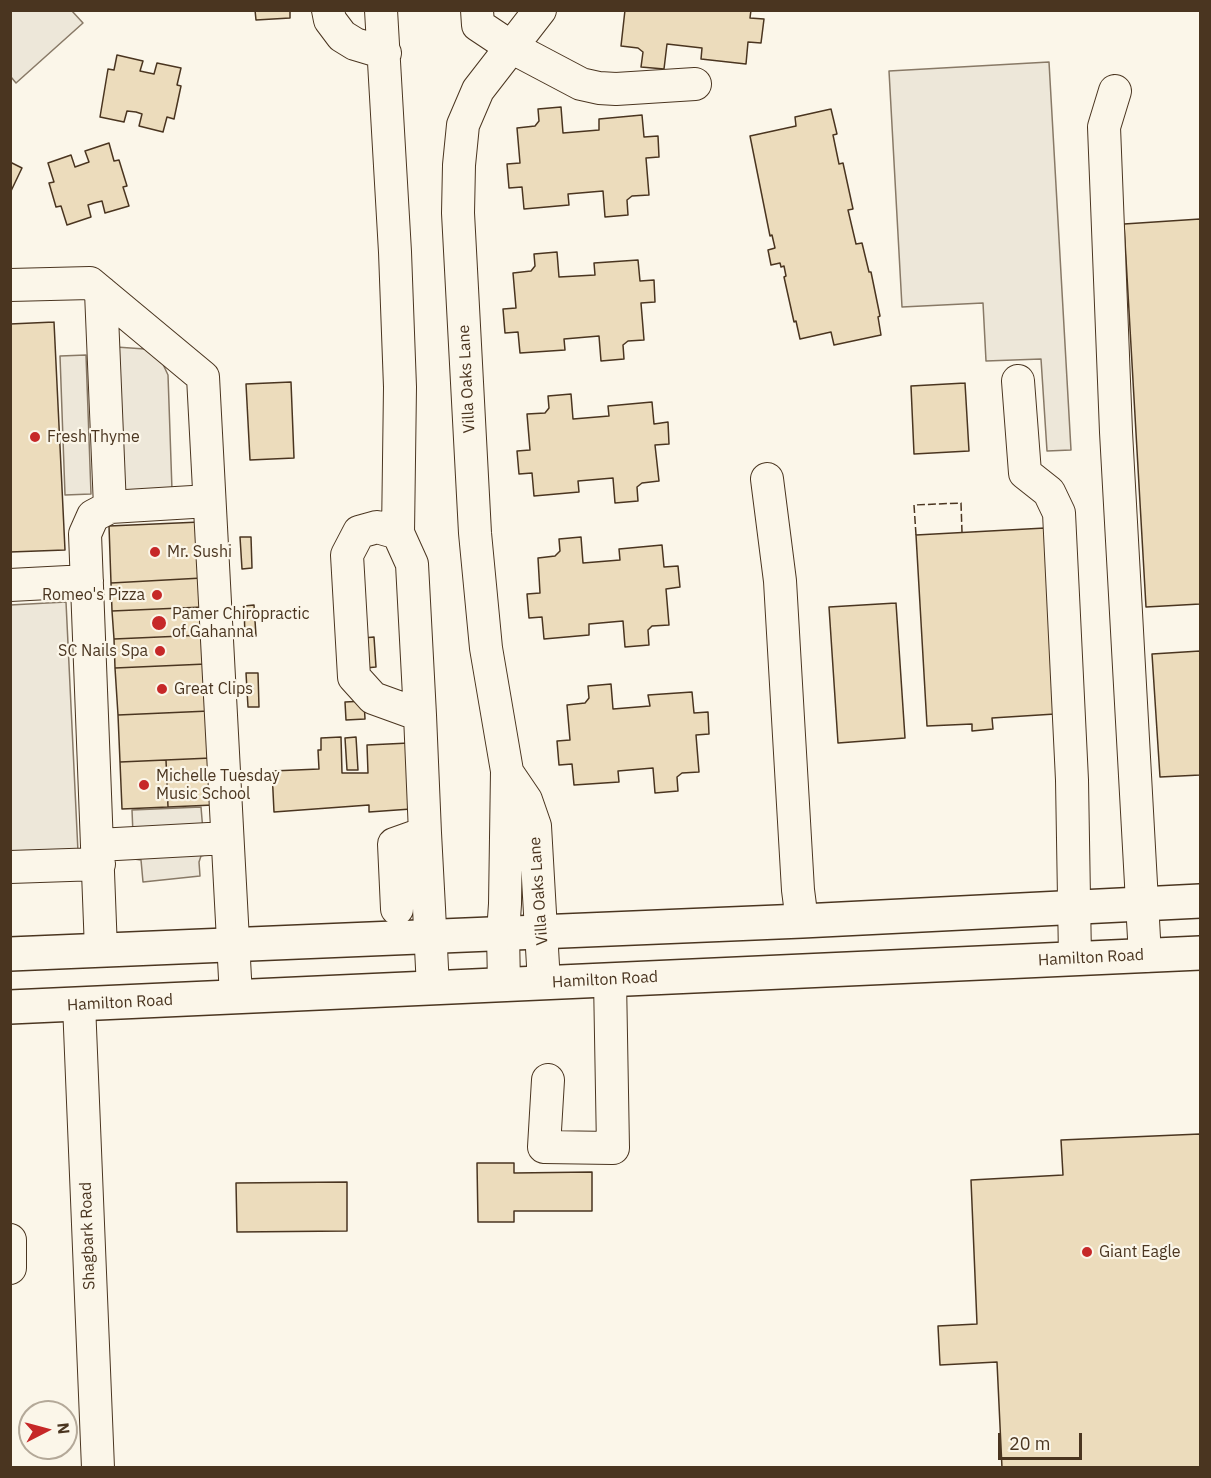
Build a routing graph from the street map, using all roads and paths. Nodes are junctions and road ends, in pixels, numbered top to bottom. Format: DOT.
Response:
graph roads {
  1 [pos="328,10"];
  2 [pos="381,10"];
  3 [pos="477,10"];
  4 [pos="540,10"];
  5 [pos="511,47"];
  6 [pos="385,53"];
  7 [pos="695,84"];
  8 [pos="1115,91"];
  9 [pos="10,285"];
  10 [pos="101,292"];
  11 [pos="1018,381"];
  12 [pos="767,479"];
  13 [pos="209,501"];
  14 [pos="110,507"];
  15 [pos="398,533"];
  16 [pos="87,581"];
  17 [pos="10,585"];
  18 [pos="420,715"];
  19 [pos="507,771"];
  20 [pos="425,833"];
  21 [pos="227,838"];
  22 [pos="98,854"];
  23 [pos="10,867"];
  24 [pos="1200,901"];
  25 [pos="1142,903"];
  26 [pos="1075,908"];
  27 [pos="397,909"];
  28 [pos="802,921"];
  29 [pos="542,931"];
  30 [pos="503,933"];
  31 [pos="430,935"];
  32 [pos="234,945"];
  33 [pos="101,950"];
  34 [pos="1200,953"];
  35 [pos="10,954"];
  36 [pos="1145,956"];
  37 [pos="1076,958"];
  38 [pos="610,980"];
  39 [pos="544,983"];
  40 [pos="504,985"];
  41 [pos="433,988"];
  42 [pos="236,997"];
  43 [pos="79,1004"];
  44 [pos="10,1007"];
  45 [pos="548,1080"];
  46 [pos="10,1240"];
  47 [pos="10,1268"];
  48 [pos="98,1467"];
  1 -- 6 [label="street"];
  2 -- 6 [label="street"];
  3 -- 5 [label="street"];
  4 -- 5 [label="street, Villa Oaks Lane"];
  5 -- 7 [label="street"];
  5 -- 19 [label="street, Villa Oaks Lane"];
  6 -- 15 [label="street"];
  8 -- 25 [label="street"];
  9 -- 10 [label="street"];
  10 -- 13 [label="street"];
  10 -- 14 [label="street"];
  11 -- 26 [label="street"];
  12 -- 28 [label="street"];
  13 -- 14 [label="street"];
  13 -- 21 [label="street"];
  14 -- 16 [label="street"];
  15 -- 18 [label="street"];
  15 -- 18 [label="street"];
  16 -- 17 [label="street"];
  16 -- 22 [label="street"];
  18 -- 20 [label="street"];
  19 -- 29 [label="street, Villa Oaks Lane"];
  19 -- 30 [label="street, Villa Oaks Lane"];
  20 -- 27 [label="street"];
  20 -- 31 [label="street"];
  21 -- 22 [label="street"];
  21 -- 32 [label="street"];
  22 -- 23 [label="street"];
  22 -- 33 [label="street"];
  24 -- 25 [label="main road"];
  25 -- 26 [label="main road"];
  25 -- 36 [label="street"];
  26 -- 28 [label="main road"];
  26 -- 37 [label="street"];
  28 -- 29 [label="main road"];
  29 -- 30 [label="main road"];
  29 -- 39 [label="street, Villa Oaks Lane"];
  30 -- 31 [label="main road"];
  30 -- 40 [label="street, Villa Oaks Lane"];
  31 -- 32 [label="main road"];
  31 -- 41 [label="street"];
  32 -- 33 [label="main road"];
  32 -- 42 [label="street"];
  33 -- 35 [label="main road"];
  34 -- 36 [label="main road, Hamilton Road"];
  36 -- 37 [label="main road, Hamilton Road"];
  37 -- 38 [label="main road, Hamilton Road"];
  38 -- 39 [label="main road, Hamilton Road"];
  38 -- 45 [label="street"];
  39 -- 40 [label="main road, Hamilton Road"];
  40 -- 41 [label="main road, Hamilton Road"];
  41 -- 42 [label="main road, Hamilton Road"];
  42 -- 43 [label="main road, Hamilton Road"];
  43 -- 44 [label="main road, Hamilton Road"];
  43 -- 48 [label="street, Shagbark Road"];
  46 -- 47 [label="street"];
}
